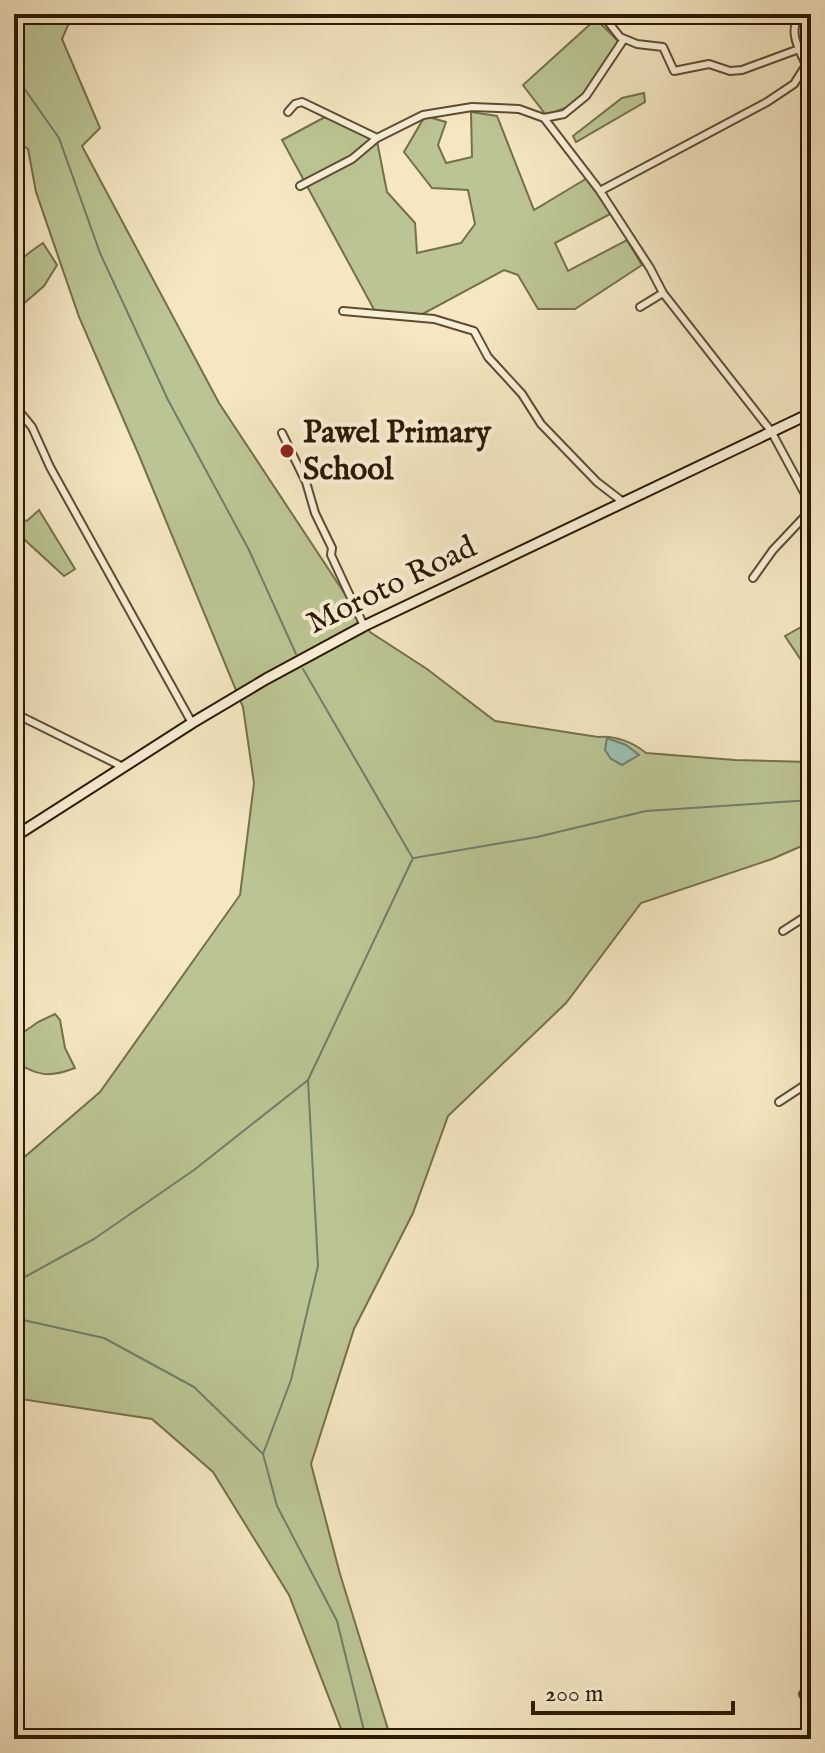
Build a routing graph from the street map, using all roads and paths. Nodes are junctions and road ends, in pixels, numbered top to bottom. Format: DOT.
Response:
graph roads {
  1 [pos="602,14"];
  2 [pos="801,14"];
  3 [pos="624,39"];
  4 [pos="799,49"];
  5 [pos="806,65"];
  6 [pos="811,73"];
  7 [pos="288,112"];
  8 [pos="544,118"];
  9 [pos="377,138"];
  10 [pos="300,186"];
  11 [pos="600,191"];
  12 [pos="663,293"];
  13 [pos="640,307"];
  14 [pos="343,311"];
  15 [pos="14,405"];
  16 [pos="811,413"];
  17 [pos="771,431"];
  18 [pos="282,433"];
  19 [pos="623,502"];
  20 [pos="753,578"];
  21 [pos="364,626"];
  22 [pos="14,713"];
  23 [pos="192,723"];
  24 [pos="123,767"];
  25 [pos="14,837"];
  26 [pos="811,913"];
  27 [pos="783,931"];
  28 [pos="811,1081"];
  29 [pos="779,1102"];
  30 [pos="803,1694"];
  31 [pos="811,1710"];
  1 -- 3 [label="street"];
  2 -- 4 [label="street"];
  3 -- 4 [label="street"];
  3 -- 8 [label="street"];
  4 -- 5 [label="street"];
  5 -- 6 [label="street"];
  5 -- 11 [label="street"];
  7 -- 9 [label="street"];
  8 -- 9 [label="street"];
  8 -- 11 [label="street"];
  9 -- 10 [label="street"];
  11 -- 12 [label="street"];
  12 -- 13 [label="street"];
  12 -- 17 [label="street"];
  14 -- 19 [label="street"];
  15 -- 23 [label="street"];
  16 -- 17 [label="main road, Moroto Road"];
  17 -- 19 [label="main road, Moroto Road"];
  17 -- 20 [label="street"];
  18 -- 21 [label="street"];
  19 -- 21 [label="main road, Moroto Road"];
  21 -- 23 [label="main road, Moroto Road"];
  22 -- 24 [label="street"];
  23 -- 24 [label="main road, Moroto Road"];
  24 -- 25 [label="main road, Moroto Road"];
  26 -- 27 [label="street"];
  28 -- 29 [label="street"];
  30 -- 31 [label="street"];
}
